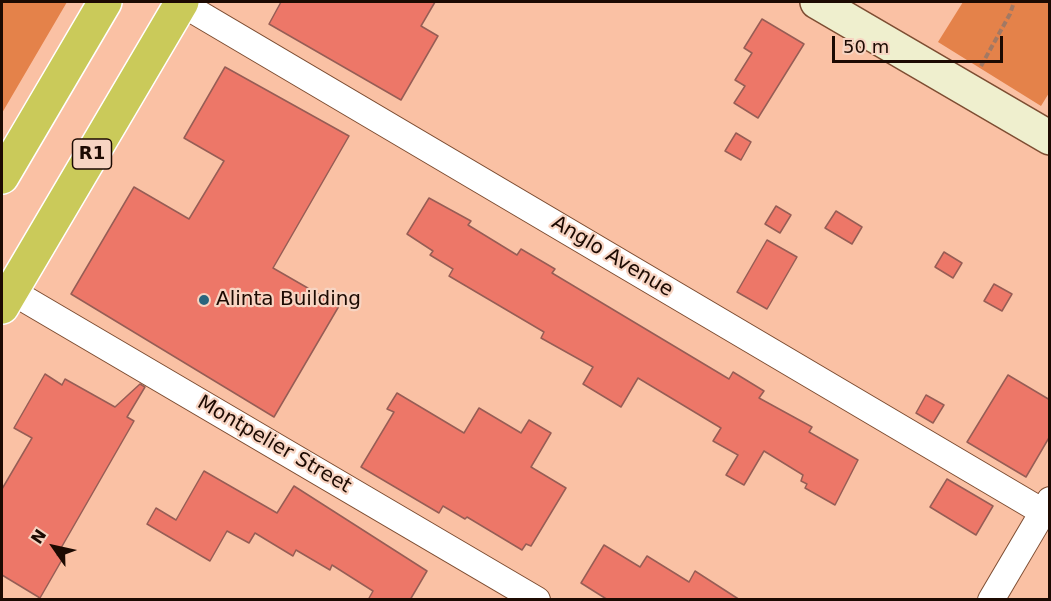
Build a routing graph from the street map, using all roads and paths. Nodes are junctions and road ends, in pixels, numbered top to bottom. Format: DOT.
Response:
graph roads {
  1 [pos="105,2"];
  2 [pos="182,2"];
  3 [pos="817,2"];
  4 [pos="1014,2"];
  5 [pos="968,90"];
  6 [pos="1050,138"];
  7 [pos="2,177"];
  8 [pos="6,299"];
  9 [pos="1046,506"];
  10 [pos="537,600"];
  11 [pos="991,600"];
  1 -- 7 [label="highway"];
  2 -- 8 [label="highway, R1"];
  2 -- 9 [label="street, Anglo Avenue"];
  3 -- 5 [label="street"];
  4 -- 5 [label="path"];
  5 -- 6 [label="street"];
  8 -- 10 [label="street, Montpelier Street"];
  9 -- 11 [label="street"];
}
